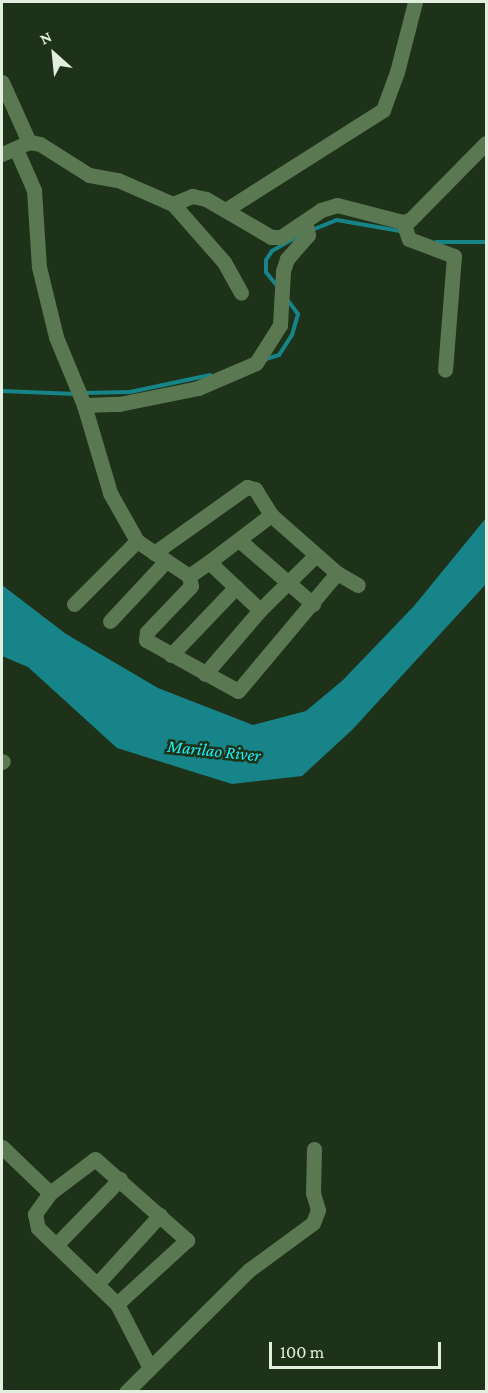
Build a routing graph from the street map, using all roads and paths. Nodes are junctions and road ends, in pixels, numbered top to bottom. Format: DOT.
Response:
graph roads {
  1 [pos="415,2"];
  2 [pos="2,82"];
  3 [pos="486,143"];
  4 [pos="16,149"];
  5 [pos="173,204"];
  6 [pos="226,209"];
  7 [pos="305,220"];
  8 [pos="403,222"];
  9 [pos="241,293"];
  10 [pos="446,370"];
  11 [pos="81,397"];
  12 [pos="271,515"];
  13 [pos="239,540"];
  14 [pos="137,542"];
  15 [pos="316,555"];
  16 [pos="160,557"];
  17 [pos="209,562"];
  18 [pos="337,573"];
  19 [pos="189,576"];
  20 [pos="289,582"];
  21 [pos="358,585"];
  22 [pos="236,587"];
  23 [pos="74,604"];
  24 [pos="313,604"];
  25 [pos="260,610"];
  26 [pos="110,621"];
  27 [pos="171,656"];
  28 [pos="205,674"];
  29 [pos="2,1147"];
  30 [pos="314,1149"];
  31 [pos="120,1179"];
  32 [pos="50,1194"];
  33 [pos="160,1215"];
  34 [pos="56,1245"];
  35 [pos="98,1283"];
  36 [pos="117,1304"];
  37 [pos="150,1368"];
  38 [pos="126,1392"];
  1 -- 6 [label="street"];
  2 -- 4 [label="street"];
  3 -- 8 [label="street"];
  4 -- 5 [label="street"];
  4 -- 11 [label="street"];
  5 -- 6 [label="street"];
  5 -- 9 [label="street"];
  6 -- 7 [label="street"];
  7 -- 8 [label="street"];
  7 -- 11 [label="street"];
  8 -- 10 [label="street"];
  11 -- 14 [label="street"];
  12 -- 13 [label="street"];
  12 -- 15 [label="street"];
  12 -- 16 [label="street"];
  13 -- 17 [label="street"];
  13 -- 20 [label="street"];
  14 -- 16 [label="street"];
  14 -- 23 [label="street"];
  15 -- 18 [label="street"];
  15 -- 20 [label="street"];
  16 -- 19 [label="street"];
  16 -- 26 [label="street"];
  17 -- 19 [label="street"];
  17 -- 22 [label="street"];
  18 -- 21 [label="street"];
  18 -- 24 [label="street"];
  19 -- 27 [label="street"];
  20 -- 24 [label="street"];
  20 -- 25 [label="street"];
  22 -- 25 [label="street"];
  22 -- 27 [label="street"];
  24 -- 28 [label="street"];
  25 -- 28 [label="street"];
  27 -- 28 [label="street"];
  29 -- 32 [label="street"];
  30 -- 37 [label="street"];
  31 -- 32 [label="street"];
  31 -- 33 [label="street"];
  31 -- 34 [label="street"];
  32 -- 34 [label="street"];
  33 -- 35 [label="street"];
  33 -- 36 [label="street"];
  34 -- 35 [label="street"];
  35 -- 36 [label="street"];
  36 -- 37 [label="street"];
  37 -- 38 [label="street"];
}
